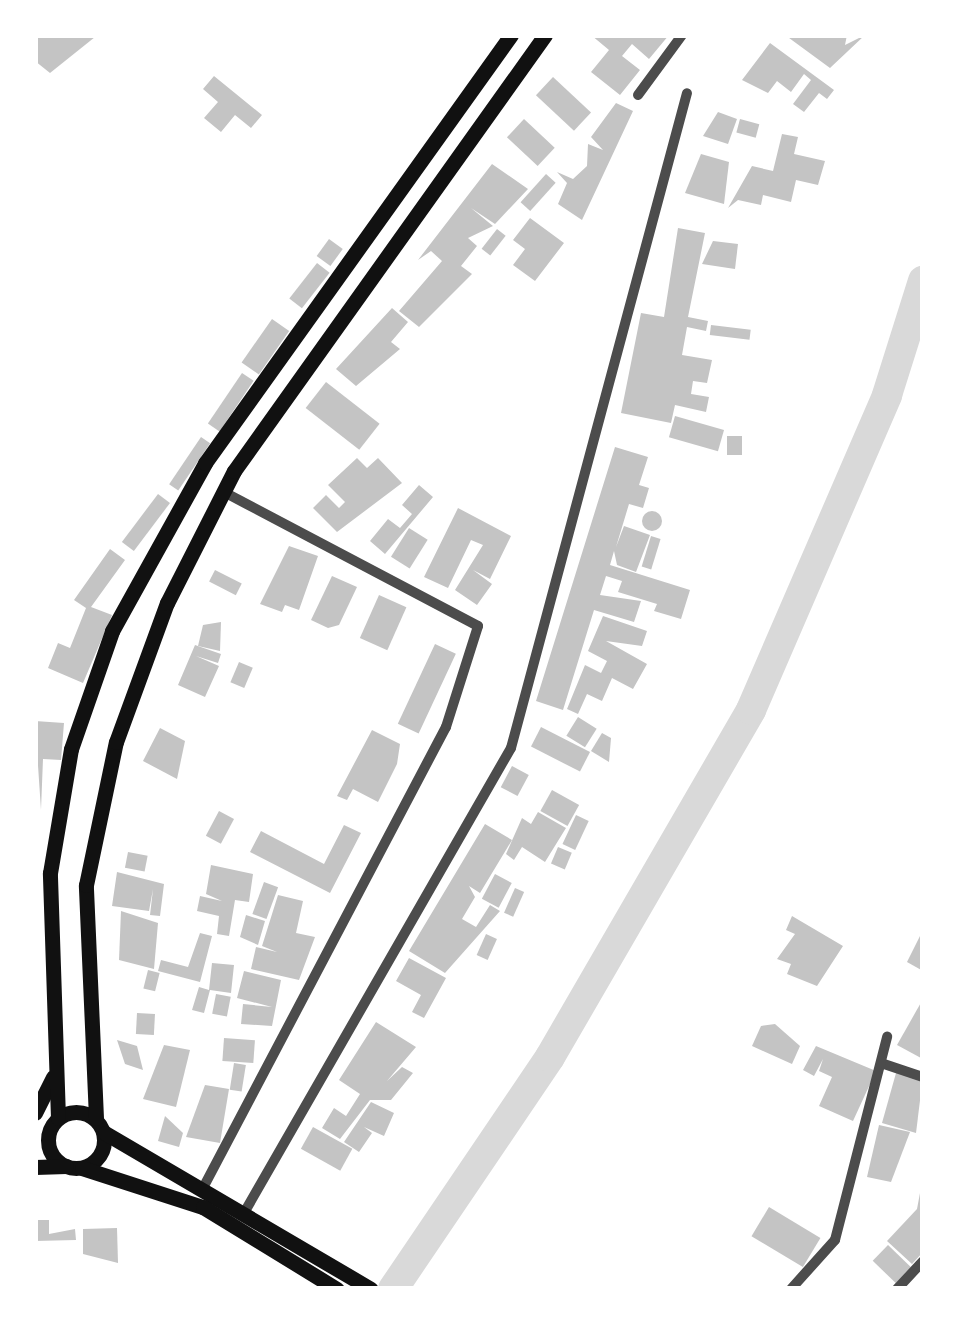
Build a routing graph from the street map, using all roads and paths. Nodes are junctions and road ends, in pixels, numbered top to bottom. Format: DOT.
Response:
graph roads {
  1 [pos="511,35"];
  2 [pos="545,35"];
  3 [pos="682,35"];
  4 [pos="687,93"];
  5 [pos="638,94"];
  6 [pos="224,492"];
  7 [pos="887,1037"];
  8 [pos="881,1063"];
  9 [pos="56,1069"];
  10 [pos="923,1077"];
  11 [pos="35,1113"];
  12 [pos="58,1118"];
  13 [pos="100,1126"];
  14 [pos="41,1142"];
  15 [pos="35,1167"];
  16 [pos="74,1167"];
  17 [pos="203,1188"];
  18 [pos="244,1213"];
  19 [pos="279,1244"];
  20 [pos="923,1261"];
  21 [pos="337,1289"];
  22 [pos="371,1289"];
  23 [pos="792,1289"];
  24 [pos="898,1289"];
  1 -- 9 [label="main road"];
  2 -- 6 [label="main road"];
  3 -- 5 [label="street"];
  4 -- 18 [label="street"];
  6 -- 13 [label="main road"];
  6 -- 17 [label="street"];
  7 -- 8 [label="street"];
  8 -- 10 [label="street"];
  8 -- 23 [label="street"];
  9 -- 11 [label="main road"];
  9 -- 12 [label="main road"];
  12 -- 13 [label="main road"];
  12 -- 14 [label="main road"];
  13 -- 16 [label="main road"];
  13 -- 17 [label="main road"];
  14 -- 16 [label="main road"];
  15 -- 16 [label="main road"];
  16 -- 19 [label="main road"];
  17 -- 18 [label="main road"];
  18 -- 19 [label="main road"];
  19 -- 21 [label="main road"];
  19 -- 22 [label="main road"];
  20 -- 24 [label="street"];
}
